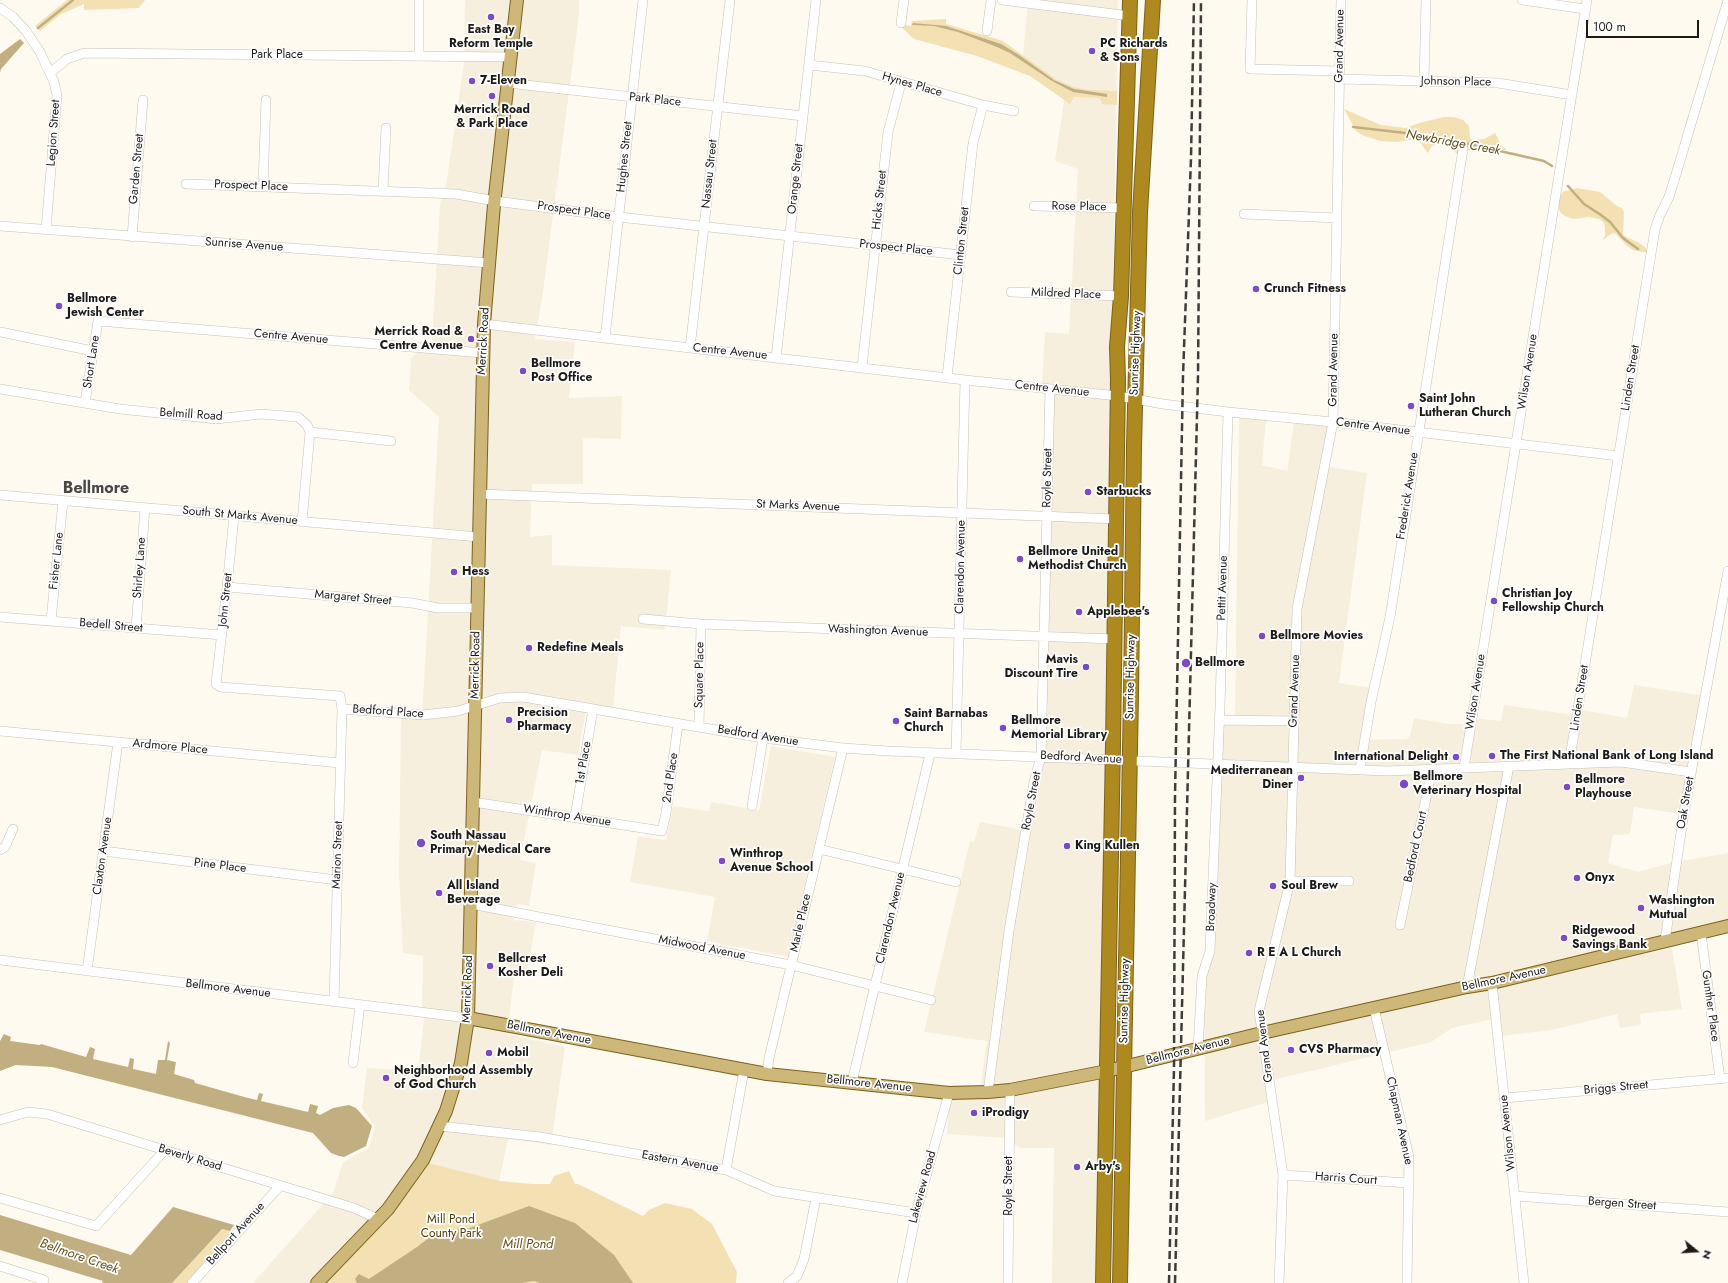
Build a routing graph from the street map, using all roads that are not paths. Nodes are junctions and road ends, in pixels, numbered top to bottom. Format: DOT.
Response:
graph roads {
  1 [pos="419,0"];
  2 [pos="517,0"];
  3 [pos="643,0"];
  4 [pos="730,0"];
  5 [pos="816,0"];
  6 [pos="904,0"];
  7 [pos="991,0"];
  8 [pos="1002,0"];
  9 [pos="1130,0"];
  10 [pos="1152,0"];
  11 [pos="1252,0"];
  12 [pos="1341,0"];
  13 [pos="1426,0"];
  14 [pos="1522,0"];
  15 [pos="1587,0"];
  16 [pos="1728,0"];
  17 [pos="0,8"];
  18 [pos="1585,10"];
  19 [pos="1130,16"];
  20 [pos="901,23"];
  21 [pos="987,32"];
  22 [pos="418,56"];
  23 [pos="510,56"];
  24 [pos="809,65"];
  25 [pos="50,73"];
  26 [pos="1340,75"];
  27 [pos="900,82"];
  28 [pos="1424,82"];
  29 [pos="508,83"];
  30 [pos="1572,95"];
  31 [pos="632,97"];
  32 [pos="143,100"];
  33 [pos="266,100"];
  34 [pos="983,105"];
  35 [pos="718,107"];
  36 [pos="1014,112"];
  37 [pos="803,116"];
  38 [pos="386,128"];
  39 [pos="1463,149"];
  40 [pos="186,184"];
  41 [pos="263,186"];
  42 [pos="383,191"];
  43 [pos="495,201"];
  44 [pos="1034,206"];
  45 [pos="1123,208"];
  46 [pos="1244,214"];
  47 [pos="619,217"];
  48 [pos="1337,218"];
  49 [pos="0,226"];
  50 [pos="704,227"];
  51 [pos="46,230"];
  52 [pos="789,236"];
  53 [pos="132,237"];
  54 [pos="875,246"];
  55 [pos="961,255"];
  56 [pos="489,263"];
  57 [pos="1011,292"];
  58 [pos="1121,296"];
  59 [pos="98,321"];
  60 [pos="484,324"];
  61 [pos="0,332"];
  62 [pos="605,338"];
  63 [pos="690,348"];
  64 [pos="93,351"];
  65 [pos="483,353"];
  66 [pos="776,358"];
  67 [pos="862,367"];
  68 [pos="947,377"];
  69 [pos="965,380"];
  70 [pos="0,389"];
  71 [pos="1050,389"];
  72 [pos="1118,396"];
  73 [pos="1135,399"];
  74 [pos="85,403"];
  75 [pos="1228,412"];
  76 [pos="1333,422"];
  77 [pos="310,432"];
  78 [pos="1418,432"];
  79 [pos="391,441"];
  80 [pos="1516,444"];
  81 [pos="1619,456"];
  82 [pos="480,494"];
  83 [pos="0,495"];
  84 [pos="63,501"];
  85 [pos="145,508"];
  86 [pos="962,512"];
  87 [pos="234,516"];
  88 [pos="1048,516"];
  89 [pos="1116,519"];
  90 [pos="302,522"];
  91 [pos="479,537"];
  92 [pos="1728,571"];
  93 [pos="227,587"];
  94 [pos="477,608"];
  95 [pos="1724,614"];
  96 [pos="0,617"];
  97 [pos="643,619"];
  98 [pos="50,620"];
  99 [pos="701,624"];
  100 [pos="136,628"];
  101 [pos="959,633"];
  102 [pos="222,636"];
  103 [pos="1045,637"];
  104 [pos="1114,639"];
  105 [pos="216,684"];
  106 [pos="475,705"];
  107 [pos="342,709"];
  108 [pos="593,709"];
  109 [pos="1219,720"];
  110 [pos="1294,720"];
  111 [pos="678,724"];
  112 [pos="699,727"];
  113 [pos="0,731"];
  114 [pos="763,738"];
  115 [pos="118,742"];
  116 [pos="843,748"];
  117 [pos="930,754"];
  118 [pos="956,754"];
  119 [pos="1041,756"];
  120 [pos="1112,760"];
  121 [pos="1130,761"];
  122 [pos="340,763"];
  123 [pos="1218,764"];
  124 [pos="1569,764"];
  125 [pos="1509,766"];
  126 [pos="1293,767"];
  127 [pos="1464,768"];
  128 [pos="1432,769"];
  129 [pos="1360,770"];
  130 [pos="1691,772"];
  131 [pos="473,802"];
  132 [pos="752,806"];
  133 [pos="575,817"];
  134 [pos="13,829"];
  135 [pos="662,831"];
  136 [pos="819,849"];
  137 [pos="0,850"];
  138 [pos="103,851"];
  139 [pos="903,868"];
  140 [pos="337,880"];
  141 [pos="1290,880"];
  142 [pos="1348,881"];
  143 [pos="956,882"];
  144 [pos="470,904"];
  145 [pos="1400,925"];
  146 [pos="1728,926"];
  147 [pos="1701,933"];
  148 [pos="1665,941"];
  149 [pos="0,960"];
  150 [pos="791,965"];
  151 [pos="87,971"];
  152 [pos="1492,983"];
  153 [pos="875,986"];
  154 [pos="1467,987"];
  155 [pos="931,1000"];
  156 [pos="334,1002"];
  157 [pos="360,1005"];
  158 [pos="1374,1008"];
  159 [pos="468,1018"];
  160 [pos="1262,1033"];
  161 [pos="1198,1049"];
  162 [pos="353,1063"];
  163 [pos="1124,1067"];
  164 [pos="744,1070"];
  165 [pos="1107,1071"];
  166 [pos="767,1074"];
  167 [pos="1724,1078"];
  168 [pos="852,1082"];
  169 [pos="1010,1090"];
  170 [pos="988,1092"];
  171 [pos="949,1093"];
  172 [pos="1505,1098"];
  173 [pos="0,1120"];
  174 [pos="440,1126"];
  175 [pos="164,1151"];
  176 [pos="726,1170"];
  177 [pos="1283,1175"];
  178 [pos="1410,1183"];
  179 [pos="280,1186"];
  180 [pos="1515,1196"];
  181 [pos="0,1198"];
  182 [pos="816,1198"];
  183 [pos="1728,1212"];
  184 [pos="916,1213"];
  185 [pos="378,1220"];
  186 [pos="0,1266"];
  187 [pos="42,1283"];
  188 [pos="192,1283"];
  189 [pos="317,1283"];
  190 [pos="788,1283"];
  191 [pos="902,1283"];
  192 [pos="1008,1283"];
  193 [pos="1103,1283"];
  194 [pos="1120,1283"];
  195 [pos="1279,1283"];
  196 [pos="1407,1283"];
  197 [pos="1524,1283"];
  1 -- 22 [label="street"];
  2 -- 23 [label="main road, Merrick Road"];
  3 -- 31 [label="street, Hughes Street"];
  4 -- 35 [label="street, Nassau Street"];
  5 -- 24 [label="street, Orange Street"];
  6 -- 20 [label="street"];
  7 -- 21 [label="street"];
  8 -- 19 [label="street"];
  9 -- 19 [label="highway, Sunrise Highway"];
  10 -- 73 [label="highway, Sunrise Highway"];
  11 -- 26 [label="street, Johnson Place"];
  12 -- 26 [label="street, Grand Avenue"];
  13 -- 28 [label="street"];
  14 -- 18 [label="street"];
  15 -- 18 [label="street, Wilson Avenue"];
  16 -- 81 [label="street, Linden Street"];
  17 -- 25 [label="street, Legion Street"];
  18 -- 30 [label="street, Wilson Avenue"];
  19 -- 45 [label="highway, Sunrise Highway"];
  22 -- 23 [label="street, Park Place"];
  22 -- 25 [label="street, Park Place"];
  23 -- 29 [label="main road, Merrick Road"];
  24 -- 27 [label="street, Hynes Place"];
  24 -- 37 [label="street, Orange Street"];
  25 -- 51 [label="street, Legion Street"];
  26 -- 28 [label="street, Johnson Place"];
  26 -- 48 [label="street, Grand Avenue"];
  27 -- 34 [label="street, Hynes Place"];
  27 -- 54 [label="street, Hicks Street"];
  28 -- 30 [label="street, Johnson Place"];
  29 -- 31 [label="street, Park Place"];
  29 -- 43 [label="main road, Merrick Road"];
  30 -- 80 [label="street, Wilson Avenue"];
  31 -- 35 [label="street, Park Place"];
  31 -- 47 [label="street, Hughes Street"];
  32 -- 53 [label="street, Garden Street"];
  33 -- 41 [label="street"];
  34 -- 36 [label="street, Hynes Place"];
  34 -- 55 [label="street, Clinton Street"];
  35 -- 37 [label="street, Park Place"];
  35 -- 50 [label="street, Nassau Street"];
  37 -- 52 [label="street, Orange Street"];
  38 -- 42 [label="street"];
  39 -- 78 [label="street, Frederick Avenue"];
  40 -- 41 [label="street, Prospect Place"];
  41 -- 42 [label="street, Prospect Place"];
  42 -- 43 [label="street, Prospect Place"];
  43 -- 47 [label="street, Prospect Place"];
  43 -- 56 [label="main road, Merrick Road"];
  44 -- 45 [label="street, Rose Place"];
  45 -- 58 [label="highway, Sunrise Highway"];
  46 -- 48 [label="street"];
  47 -- 50 [label="street, Prospect Place"];
  47 -- 62 [label="street, Hughes Street"];
  48 -- 76 [label="street, Grand Avenue"];
  49 -- 51 [label="street, Sunrise Avenue"];
  50 -- 52 [label="street, Prospect Place"];
  50 -- 63 [label="street, Nassau Street"];
  51 -- 53 [label="street, Sunrise Avenue"];
  52 -- 54 [label="street, Prospect Place"];
  52 -- 66 [label="street, Orange Street"];
  53 -- 56 [label="street, Sunrise Avenue"];
  54 -- 55 [label="street, Prospect Place"];
  54 -- 67 [label="street, Hicks Street"];
  55 -- 68 [label="street, Clinton Street"];
  56 -- 60 [label="main road, Merrick Road"];
  57 -- 58 [label="street, Mildred Place"];
  58 -- 72 [label="highway, Sunrise Highway"];
  59 -- 64 [label="street, Short Lane"];
  59 -- 65 [label="street, Centre Avenue"];
  60 -- 62 [label="street, Centre Avenue"];
  60 -- 65 [label="main road, Merrick Road"];
  61 -- 64 [label="street"];
  62 -- 63 [label="street, Centre Avenue"];
  63 -- 66 [label="street, Centre Avenue"];
  64 -- 74 [label="street, Short Lane"];
  65 -- 82 [label="main road, Merrick Road"];
  66 -- 67 [label="street, Centre Avenue"];
  67 -- 68 [label="street, Centre Avenue"];
  68 -- 69 [label="street, Centre Avenue"];
  69 -- 71 [label="street, Centre Avenue"];
  69 -- 86 [label="street, Clarendon Avenue"];
  70 -- 74 [label="street, Belmill Road"];
  71 -- 72 [label="street, Centre Avenue"];
  71 -- 88 [label="street, Royle Street"];
  72 -- 73 [label="street, Centre Avenue"];
  72 -- 89 [label="highway, Sunrise Highway"];
  73 -- 75 [label="street, Centre Avenue"];
  73 -- 121 [label="highway, Sunrise Highway"];
  74 -- 77 [label="street, Belmill Road"];
  75 -- 76 [label="street, Centre Avenue"];
  75 -- 109 [label="street, Pettit Avenue"];
  76 -- 78 [label="street, Centre Avenue"];
  76 -- 110 [label="street, Grand Avenue"];
  77 -- 79 [label="street"];
  77 -- 90 [label="street"];
  78 -- 80 [label="street, Centre Avenue"];
  78 -- 129 [label="street, Frederick Avenue"];
  80 -- 81 [label="street, Centre Avenue"];
  80 -- 127 [label="street, Wilson Avenue"];
  81 -- 124 [label="street, Linden Street"];
  82 -- 86 [label="street, St Marks Avenue"];
  82 -- 91 [label="main road, Merrick Road"];
  83 -- 84 [label="street, South St Marks Avenue"];
  84 -- 85 [label="street, South St Marks Avenue"];
  84 -- 98 [label="street, Fisher Lane"];
  85 -- 87 [label="street, South St Marks Avenue"];
  85 -- 100 [label="street, Shirley Lane"];
  86 -- 88 [label="street, St Marks Avenue"];
  86 -- 101 [label="street, Clarendon Avenue"];
  87 -- 90 [label="street, South St Marks Avenue"];
  87 -- 93 [label="street, John Street"];
  88 -- 89 [label="street, St Marks Avenue"];
  88 -- 103 [label="street, Royle Street"];
  89 -- 104 [label="highway, Sunrise Highway"];
  90 -- 91 [label="street, South St Marks Avenue"];
  91 -- 94 [label="main road, Merrick Road"];
  92 -- 95 [label="street, Oak Street"];
  93 -- 94 [label="street, Margaret Street"];
  93 -- 102 [label="street, John Street"];
  94 -- 106 [label="main road, Merrick Road"];
  95 -- 130 [label="street, Oak Street"];
  96 -- 98 [label="street, Bedell Street"];
  97 -- 99 [label="street, Washington Avenue"];
  98 -- 100 [label="street, Bedell Street"];
  99 -- 101 [label="street, Washington Avenue"];
  99 -- 112 [label="street, Square Place"];
  100 -- 102 [label="street, Bedell Street"];
  101 -- 103 [label="street, Washington Avenue"];
  101 -- 118 [label="street, Clarendon Avenue"];
  102 -- 105 [label="street, John Street"];
  103 -- 104 [label="street, Washington Avenue"];
  103 -- 119 [label="street, Royle Street"];
  104 -- 120 [label="highway, Sunrise Highway"];
  105 -- 107 [label="street, Bedford Place"];
  106 -- 107 [label="street, Bedford Place"];
  106 -- 108 [label="street, Bedford Avenue"];
  106 -- 131 [label="main road, Merrick Road"];
  107 -- 122 [label="street, Marion Street"];
  108 -- 111 [label="street, Bedford Avenue"];
  108 -- 133 [label="street, 1st Place"];
  109 -- 110 [label="street"];
  109 -- 123 [label="street, Pettit Avenue"];
  110 -- 126 [label="street, Grand Avenue"];
  111 -- 112 [label="street, Bedford Avenue"];
  111 -- 135 [label="street, 2nd Place"];
  112 -- 114 [label="street, Bedford Avenue"];
  113 -- 115 [label="street, Ardmore Place"];
  114 -- 116 [label="street, Bedford Avenue"];
  114 -- 132 [label="street"];
  115 -- 122 [label="street, Ardmore Place"];
  115 -- 138 [label="street, Claxton Avenue"];
  116 -- 117 [label="street, Bedford Avenue"];
  116 -- 136 [label="street, Marle Place"];
  117 -- 118 [label="street, Bedford Avenue"];
  117 -- 139 [label="street, Clarendon Avenue"];
  118 -- 119 [label="street, Bedford Avenue"];
  119 -- 120 [label="street, Bedford Avenue"];
  119 -- 170 [label="street, Royle Street"];
  120 -- 121 [label="street, Bedford Avenue"];
  120 -- 165 [label="highway, Sunrise Highway"];
  121 -- 123 [label="street, Bedford Avenue"];
  121 -- 163 [label="highway, Sunrise Highway"];
  122 -- 140 [label="street, Marion Street"];
  123 -- 126 [label="street, Bedford Avenue"];
  123 -- 161 [label="street, Broadway"];
  124 -- 125 [label="street, Bedford Avenue"];
  124 -- 130 [label="street, Bedford Avenue"];
  125 -- 127 [label="street, Bedford Avenue"];
  125 -- 154 [label="street"];
  126 -- 129 [label="street, Bedford Avenue"];
  126 -- 141 [label="street, Grand Avenue"];
  127 -- 128 [label="street, Bedford Avenue"];
  128 -- 129 [label="street, Bedford Avenue"];
  128 -- 145 [label="street, Bedford Court"];
  130 -- 148 [label="street, Oak Street"];
  131 -- 133 [label="street, Winthrop Avenue"];
  131 -- 144 [label="main road, Merrick Road"];
  133 -- 135 [label="street, Winthrop Avenue"];
  134 -- 137 [label="street"];
  136 -- 139 [label="street"];
  136 -- 150 [label="street, Marle Place"];
  138 -- 140 [label="street, Pine Place"];
  138 -- 151 [label="street, Claxton Avenue"];
  139 -- 143 [label="street"];
  139 -- 153 [label="street, Clarendon Avenue"];
  140 -- 156 [label="street, Marion Street"];
  141 -- 142 [label="street"];
  141 -- 160 [label="street, Grand Avenue"];
  144 -- 150 [label="street, Midwood Avenue"];
  144 -- 159 [label="main road, Merrick Road"];
  146 -- 147 [label="main road, Bellmore Avenue"];
  147 -- 148 [label="main road, Bellmore Avenue"];
  147 -- 167 [label="street, Gunther Place"];
  148 -- 152 [label="main road, Bellmore Avenue"];
  149 -- 151 [label="street, Bellmore Avenue"];
  150 -- 153 [label="street, Midwood Avenue"];
  150 -- 166 [label="street, Marle Place"];
  151 -- 156 [label="street, Bellmore Avenue"];
  152 -- 154 [label="main road, Bellmore Avenue"];
  152 -- 172 [label="street, Wilson Avenue"];
  153 -- 155 [label="street, Midwood Avenue"];
  153 -- 168 [label="street, Clarendon Avenue"];
  154 -- 158 [label="main road, Bellmore Avenue"];
  156 -- 157 [label="street, Bellmore Avenue"];
  157 -- 159 [label="street, Bellmore Avenue"];
  157 -- 162 [label="street"];
  158 -- 160 [label="main road, Bellmore Avenue"];
  158 -- 178 [label="street, Chapman Avenue"];
  159 -- 164 [label="main road, Bellmore Avenue"];
  159 -- 174 [label="main road, Merrick Road"];
  160 -- 161 [label="main road, Bellmore Avenue"];
  160 -- 177 [label="street, Grand Avenue"];
  161 -- 163 [label="main road, Bellmore Avenue"];
  163 -- 165 [label="main road, Bellmore Avenue"];
  163 -- 194 [label="highway, Sunrise Highway"];
  164 -- 166 [label="main road, Bellmore Avenue"];
  164 -- 176 [label="street"];
  165 -- 169 [label="main road, Bellmore Avenue"];
  165 -- 193 [label="highway, Sunrise Highway"];
  166 -- 168 [label="main road, Bellmore Avenue"];
  167 -- 172 [label="street, Briggs Street"];
  168 -- 171 [label="main road, Bellmore Avenue"];
  169 -- 170 [label="main road, Bellmore Avenue"];
  169 -- 192 [label="street, Royle Street"];
  170 -- 171 [label="main road, Bellmore Avenue"];
  171 -- 184 [label="street, Lakeview Road"];
  172 -- 180 [label="street, Wilson Avenue"];
  173 -- 175 [label="street, Beverly Road"];
  174 -- 176 [label="street, Eastern Avenue"];
  174 -- 185 [label="main road, Merrick Road"];
  175 -- 179 [label="street, Beverly Road"];
  175 -- 181 [label="street"];
  176 -- 182 [label="street, Eastern Avenue"];
  177 -- 178 [label="street, Harris Court"];
  177 -- 195 [label="street, Grand Avenue"];
  178 -- 196 [label="street, Chapman Avenue"];
  179 -- 185 [label="street, Beverly Road"];
  179 -- 188 [label="street, Bellport Avenue"];
  180 -- 183 [label="street, Bergen Street"];
  180 -- 197 [label="street, Wilson Avenue"];
  182 -- 184 [label="street, Eastern Avenue"];
  182 -- 190 [label="street"];
  184 -- 191 [label="street, Lakeview Road"];
  185 -- 189 [label="main road, Merrick Road"];
  186 -- 187 [label="street"];
}
